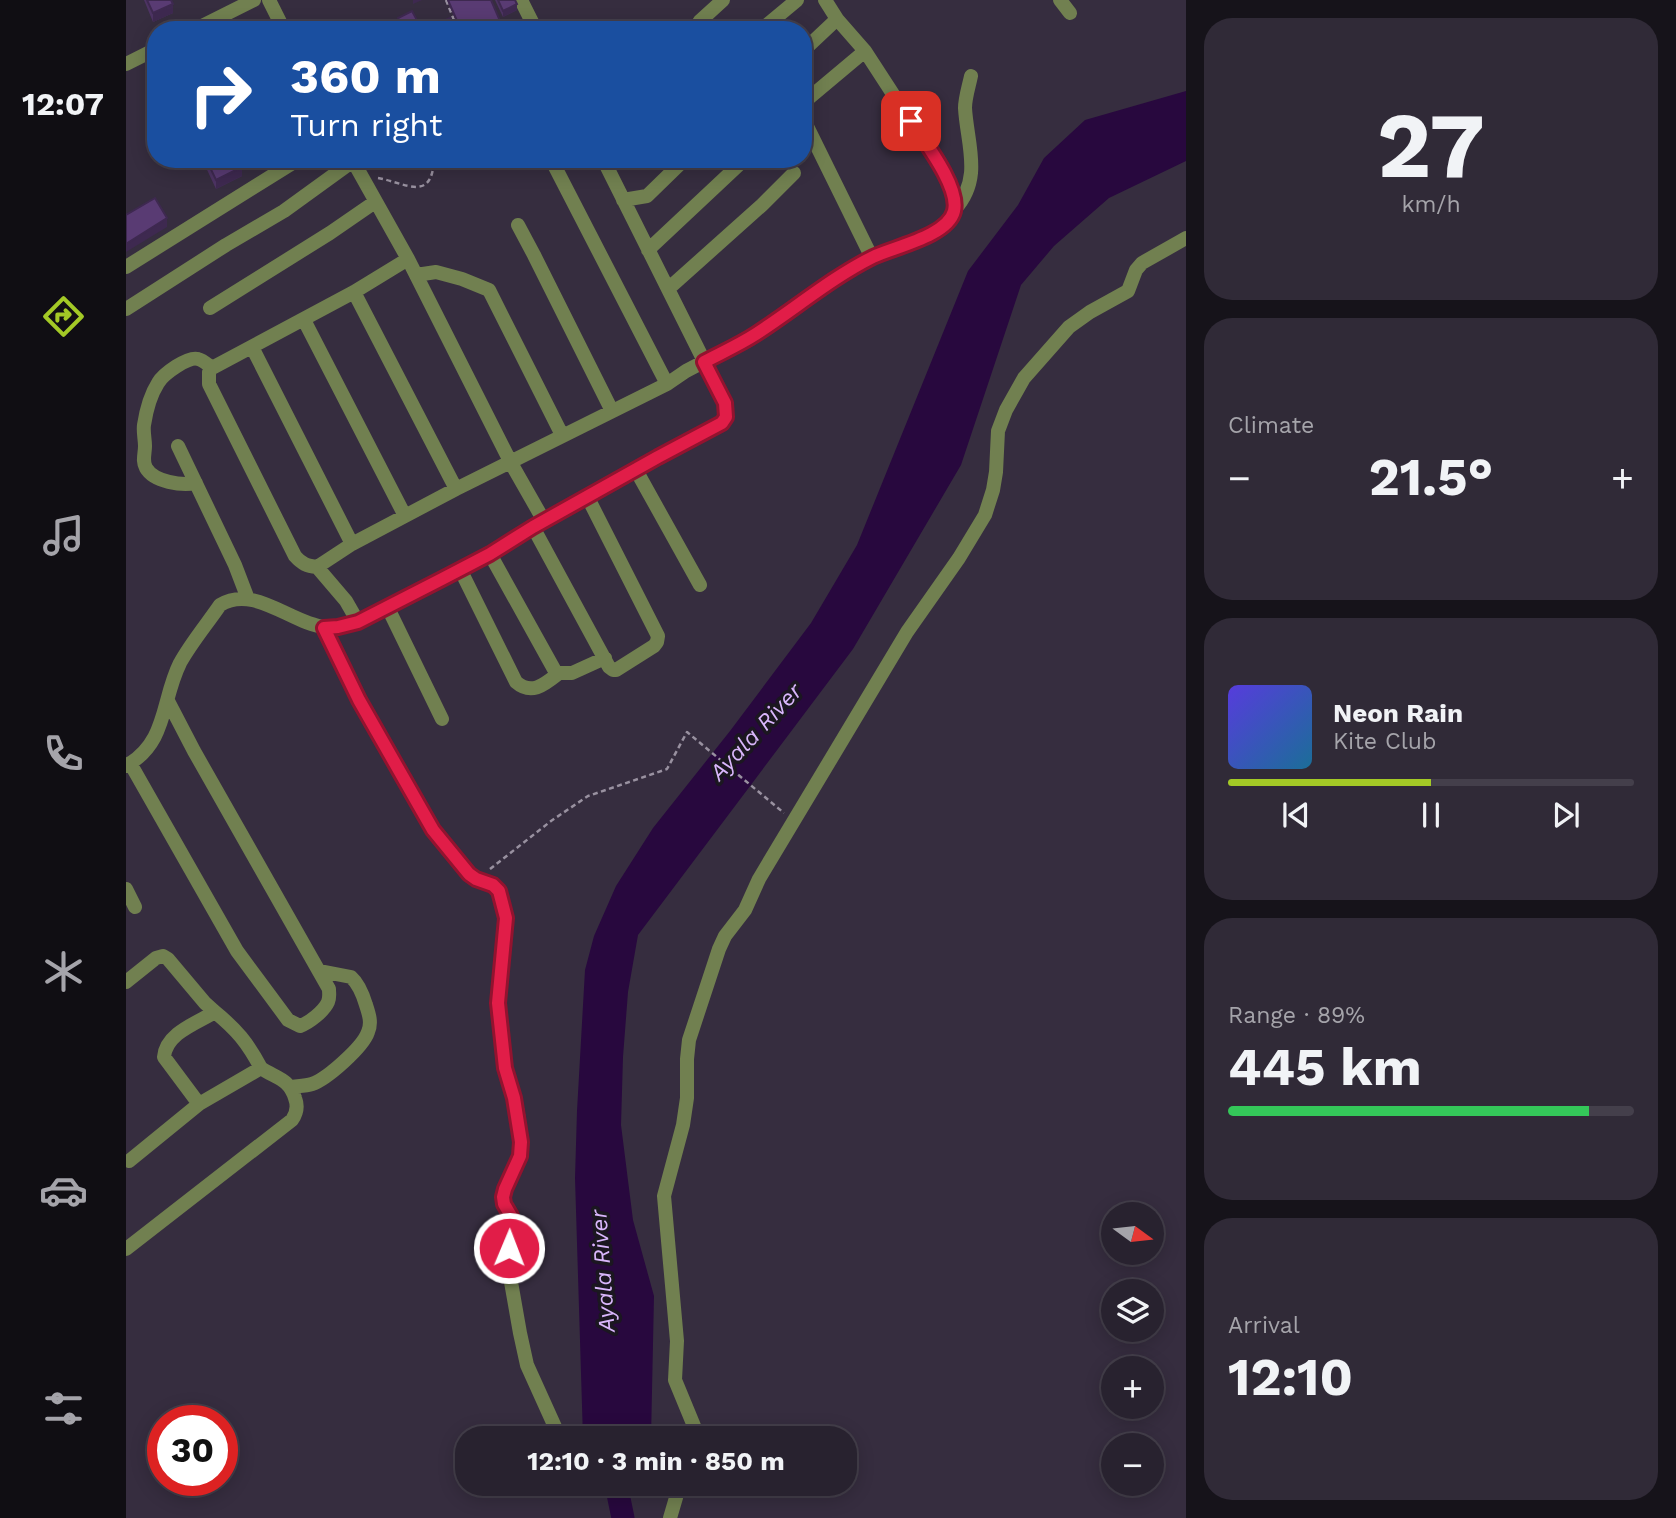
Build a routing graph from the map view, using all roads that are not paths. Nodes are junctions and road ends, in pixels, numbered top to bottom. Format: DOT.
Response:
graph roads {
  1 [pos="254,0"];
  2 [pos="269,0"];
  3 [pos="521,0"];
  4 [pos="723,0"];
  5 [pos="797,0"];
  6 [pos="825,0"];
  7 [pos="1060,0"];
  8 [pos="1070,13"];
  9 [pos="837,19"];
  10 [pos="212,21"];
  11 [pos="280,21"];
  12 [pos="532,21"];
  13 [pos="700,21"];
  14 [pos="772,21"];
  15 [pos="812,43"];
  16 [pos="864,51"];
  17 [pos="147,54"];
  18 [pos="126,64"];
  19 [pos="971,76"];
  20 [pos="812,95"];
  21 [pos="812,136"];
  22 [pos="285,168"];
  23 [pos="342,168"];
  24 [pos="357,168"];
  25 [pos="556,168"];
  26 [pos="607,168"];
  27 [pos="676,168"];
  28 [pos="735,168"];
  29 [pos="794,173"];
  30 [pos="623,200"];
  31 [pos="375,202"];
  32 [pos="955,209"];
  33 [pos="518,225"];
  34 [pos="1186,237"];
  35 [pos="648,250"];
  36 [pos="872,258"];
  37 [pos="408,259"];
  38 [pos="126,267"];
  39 [pos="416,275"];
  40 [pos="668,289"];
  41 [pos="355,292"];
  42 [pos="210,308"];
  43 [pos="126,309"];
  44 [pos="304,320"];
  45 [pos="252,347"];
  46 [pos="704,362"];
  47 [pos="212,368"];
  48 [pos="667,384"];
  49 [pos="612,411"];
  50 [pos="562,435"];
  51 [pos="178,446"];
  52 [pos="510,463"];
  53 [pos="636,470"];
  54 [pos="196,483"];
  55 [pos="456,489"];
  56 [pos="587,496"];
  57 [pos="405,516"];
  58 [pos="539,524"];
  59 [pos="352,544"];
  60 [pos="490,554"];
  61 [pos="317,567"];
  62 [pos="460,569"];
  63 [pos="700,584"];
  64 [pos="248,599"];
  65 [pos="387,606"];
  66 [pos="358,622"];
  67 [pos="324,628"];
  68 [pos="605,658"];
  69 [pos="559,673"];
  70 [pos="168,701"];
  71 [pos="442,719"];
  72 [pos="128,765"];
  73 [pos="126,889"];
  74 [pos="135,907"];
  75 [pos="320,971"];
  76 [pos="126,982"];
  77 [pos="215,1012"];
  78 [pos="261,1068"];
  79 [pos="290,1087"];
  80 [pos="199,1104"];
  81 [pos="129,1161"];
  82 [pos="126,1249"];
  83 [pos="555,1426"];
  84 [pos="694,1426"];
  85 [pos="676,1496"];
  86 [pos="670,1518"];
  1 -- 10 [label="street"];
  2 -- 11 [label="street"];
  3 -- 12 [label="street"];
  4 -- 13 [label="street"];
  5 -- 14 [label="street"];
  6 -- 9 [label="street"];
  7 -- 8 [label="street"];
  9 -- 15 [label="street"];
  9 -- 16 [label="street"];
  16 -- 20 [label="street"];
  16 -- 32 [label="street"];
  17 -- 18 [label="street"];
  19 -- 32 [label="street"];
  21 -- 36 [label="street"];
  22 -- 38 [label="street"];
  23 -- 43 [label="street"];
  24 -- 31 [label="street"];
  25 -- 48 [label="street"];
  26 -- 30 [label="street"];
  27 -- 30 [label="street"];
  28 -- 35 [label="street"];
  29 -- 40 [label="street"];
  30 -- 35 [label="street"];
  31 -- 37 [label="street"];
  31 -- 42 [label="street"];
  32 -- 36 [label="street"];
  33 -- 49 [label="street"];
  34 -- 84 [label="street"];
  35 -- 40 [label="street"];
  36 -- 46 [label="street"];
  37 -- 39 [label="street"];
  37 -- 41 [label="street"];
  39 -- 50 [label="street"];
  39 -- 52 [label="street"];
  40 -- 46 [label="street"];
  41 -- 44 [label="street"];
  41 -- 55 [label="street"];
  44 -- 45 [label="street"];
  44 -- 57 [label="street"];
  45 -- 47 [label="street"];
  45 -- 59 [label="street"];
  46 -- 48 [label="street"];
  46 -- 53 [label="street"];
  47 -- 54 [label="street"];
  47 -- 61 [label="street"];
  48 -- 49 [label="street"];
  49 -- 50 [label="street"];
  50 -- 52 [label="street"];
  51 -- 54 [label="street"];
  52 -- 55 [label="street"];
  52 -- 58 [label="street"];
  53 -- 56 [label="street"];
  53 -- 63 [label="street"];
  54 -- 64 [label="street"];
  55 -- 57 [label="street"];
  56 -- 58 [label="street"];
  56 -- 68 [label="street"];
  57 -- 59 [label="street"];
  58 -- 60 [label="street"];
  58 -- 68 [label="street"];
  59 -- 61 [label="street"];
  60 -- 62 [label="street"];
  60 -- 69 [label="street"];
  61 -- 66 [label="street"];
  62 -- 65 [label="street"];
  62 -- 69 [label="street"];
  64 -- 67 [label="street"];
  64 -- 70 [label="street"];
  65 -- 66 [label="street"];
  65 -- 71 [label="street"];
  66 -- 67 [label="street"];
  67 -- 83 [label="street"];
  68 -- 69 [label="street"];
  70 -- 72 [label="street"];
  70 -- 75 [label="street"];
  72 -- 75 [label="street"];
  73 -- 74 [label="street"];
  75 -- 79 [label="street"];
  76 -- 77 [label="street"];
  77 -- 78 [label="street"];
  77 -- 80 [label="street"];
  78 -- 79 [label="street"];
  78 -- 80 [label="street"];
  79 -- 82 [label="street"];
  80 -- 81 [label="street"];
  85 -- 86 [label="street"];
}
